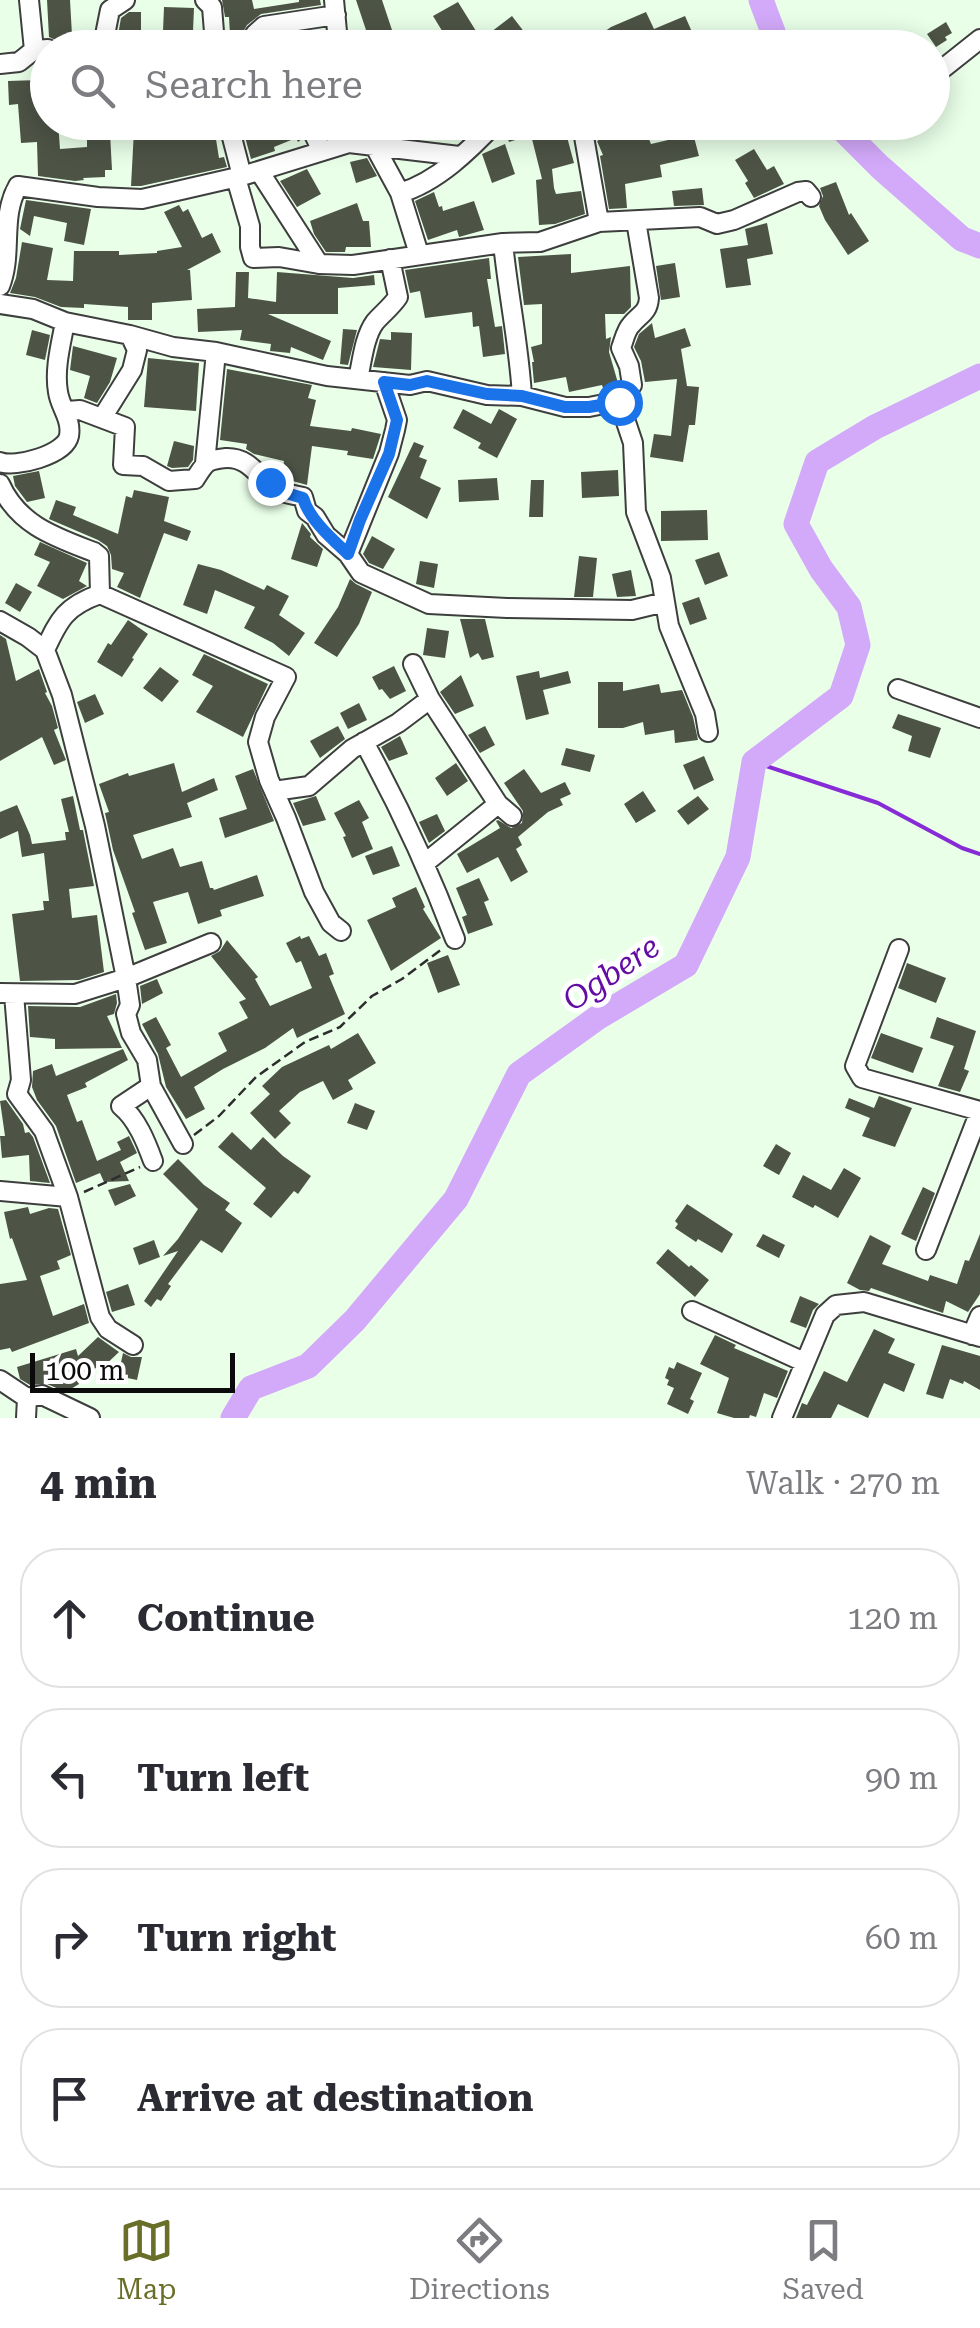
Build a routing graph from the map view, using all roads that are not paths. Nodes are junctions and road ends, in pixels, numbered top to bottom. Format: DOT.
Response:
graph roads {
  1 [pos="30,0"];
  2 [pos="125,0"];
  3 [pos="205,0"];
  4 [pos="335,7"];
  5 [pos="37,30"];
  6 [pos="110,30"];
  7 [pos="214,30"];
  8 [pos="260,30"];
  9 [pos="980,39"];
  10 [pos="30,56"];
  11 [pos="950,63"];
  12 [pos="0,64"];
  13 [pos="234,140"];
  14 [pos="317,140"];
  15 [pos="372,140"];
  16 [pos="476,140"];
  17 [pos="584,140"];
  18 [pos="373,144"];
  19 [pos="322,151"];
  20 [pos="459,156"];
  21 [pos="246,175"];
  22 [pos="400,193"];
  23 [pos="811,197"];
  24 [pos="636,221"];
  25 [pos="599,222"];
  26 [pos="503,242"];
  27 [pos="419,254"];
  28 [pos="390,259"];
  29 [pos="319,264"];
  30 [pos="0,286"];
  31 [pos="0,304"];
  32 [pos="65,322"];
  33 [pos="130,335"];
  34 [pos="216,352"];
  35 [pos="358,379"];
  36 [pos="384,382"];
  37 [pos="522,396"];
  38 [pos="619,402"];
  39 [pos="67,410"];
  40 [pos="102,418"];
  41 [pos="0,462"];
  42 [pos="205,463"];
  43 [pos="0,484"];
  44 [pos="4,510"];
  45 [pos="348,554"];
  46 [pos="100,594"];
  47 [pos="665,602"];
  48 [pos="0,621"];
  49 [pos="45,650"];
  50 [pos="413,664"];
  51 [pos="898,689"];
  52 [pos="430,699"];
  53 [pos="980,718"];
  54 [pos="708,732"];
  55 [pos="364,742"];
  56 [pos="274,791"];
  57 [pos="424,863"];
  58 [pos="341,931"];
  59 [pos="455,939"];
  60 [pos="211,943"];
  61 [pos="899,948"];
  62 [pos="126,978"];
  63 [pos="7,994"];
  64 [pos="151,1086"];
  65 [pos="8,1096"];
  66 [pos="980,1111"];
  67 [pos="182,1144"];
  68 [pos="154,1162"];
  69 [pos="0,1191"];
  70 [pos="68,1197"];
  71 [pos="926,1250"];
  72 [pos="692,1311"];
  73 [pos="980,1316"];
  74 [pos="976,1336"];
  75 [pos="133,1345"];
  76 [pos="804,1362"];
  77 [pos="0,1380"];
  78 [pos="27,1398"];
  79 [pos="54,1409"];
  80 [pos="26,1418"];
  81 [pos="90,1418"];
  82 [pos="782,1418"];
  1 -- 5 [label="street"];
  2 -- 6 [label="street"];
  3 -- 7 [label="street"];
  4 -- 8 [label="street"];
  9 -- 11 [label="street"];
  10 -- 12 [label="street"];
  13 -- 21 [label="street"];
  14 -- 19 [label="street"];
  15 -- 18 [label="street"];
  16 -- 20 [label="street"];
  17 -- 25 [label="street"];
  18 -- 19 [label="street"];
  18 -- 20 [label="street"];
  18 -- 22 [label="street"];
  19 -- 21 [label="street"];
  20 -- 22 [label="street"];
  21 -- 29 [label="street"];
  21 -- 29 [label="street"];
  21 -- 30 [label="street"];
  22 -- 27 [label="street"];
  23 -- 24 [label="street"];
  24 -- 25 [label="street"];
  24 -- 38 [label="street"];
  25 -- 26 [label="street"];
  26 -- 27 [label="street"];
  26 -- 37 [label="street"];
  27 -- 28 [label="street"];
  28 -- 29 [label="street"];
  28 -- 35 [label="street"];
  31 -- 32 [label="street"];
  32 -- 33 [label="street"];
  32 -- 39 [label="street"];
  33 -- 34 [label="street"];
  33 -- 40 [label="street"];
  34 -- 35 [label="street"];
  34 -- 42 [label="street"];
  35 -- 36 [label="street"];
  36 -- 37 [label="street"];
  36 -- 45 [label="street"];
  37 -- 38 [label="street"];
  38 -- 47 [label="street"];
  39 -- 40 [label="street"];
  39 -- 41 [label="street"];
  40 -- 42 [label="street"];
  42 -- 45 [label="street"];
  43 -- 44 [label="street"];
  44 -- 46 [label="street"];
  45 -- 47 [label="street"];
  46 -- 49 [label="street"];
  46 -- 56 [label="street"];
  47 -- 54 [label="street"];
  48 -- 49 [label="street"];
  49 -- 62 [label="street"];
  50 -- 52 [label="street"];
  51 -- 53 [label="street"];
  52 -- 55 [label="street"];
  52 -- 57 [label="street"];
  55 -- 56 [label="street"];
  55 -- 57 [label="street"];
  56 -- 58 [label="street"];
  57 -- 59 [label="street"];
  60 -- 62 [label="street"];
  61 -- 66 [label="street"];
  62 -- 63 [label="street"];
  62 -- 64 [label="street"];
  63 -- 65 [label="street"];
  64 -- 67 [label="street"];
  64 -- 68 [label="street"];
  65 -- 70 [label="street"];
  66 -- 71 [label="street"];
  69 -- 70 [label="street"];
  70 -- 75 [label="street"];
  72 -- 76 [label="street"];
  73 -- 74 [label="street"];
  74 -- 76 [label="street"];
  76 -- 82 [label="street"];
  77 -- 78 [label="street"];
  78 -- 79 [label="street"];
  78 -- 80 [label="street"];
  79 -- 81 [label="street"];
}
